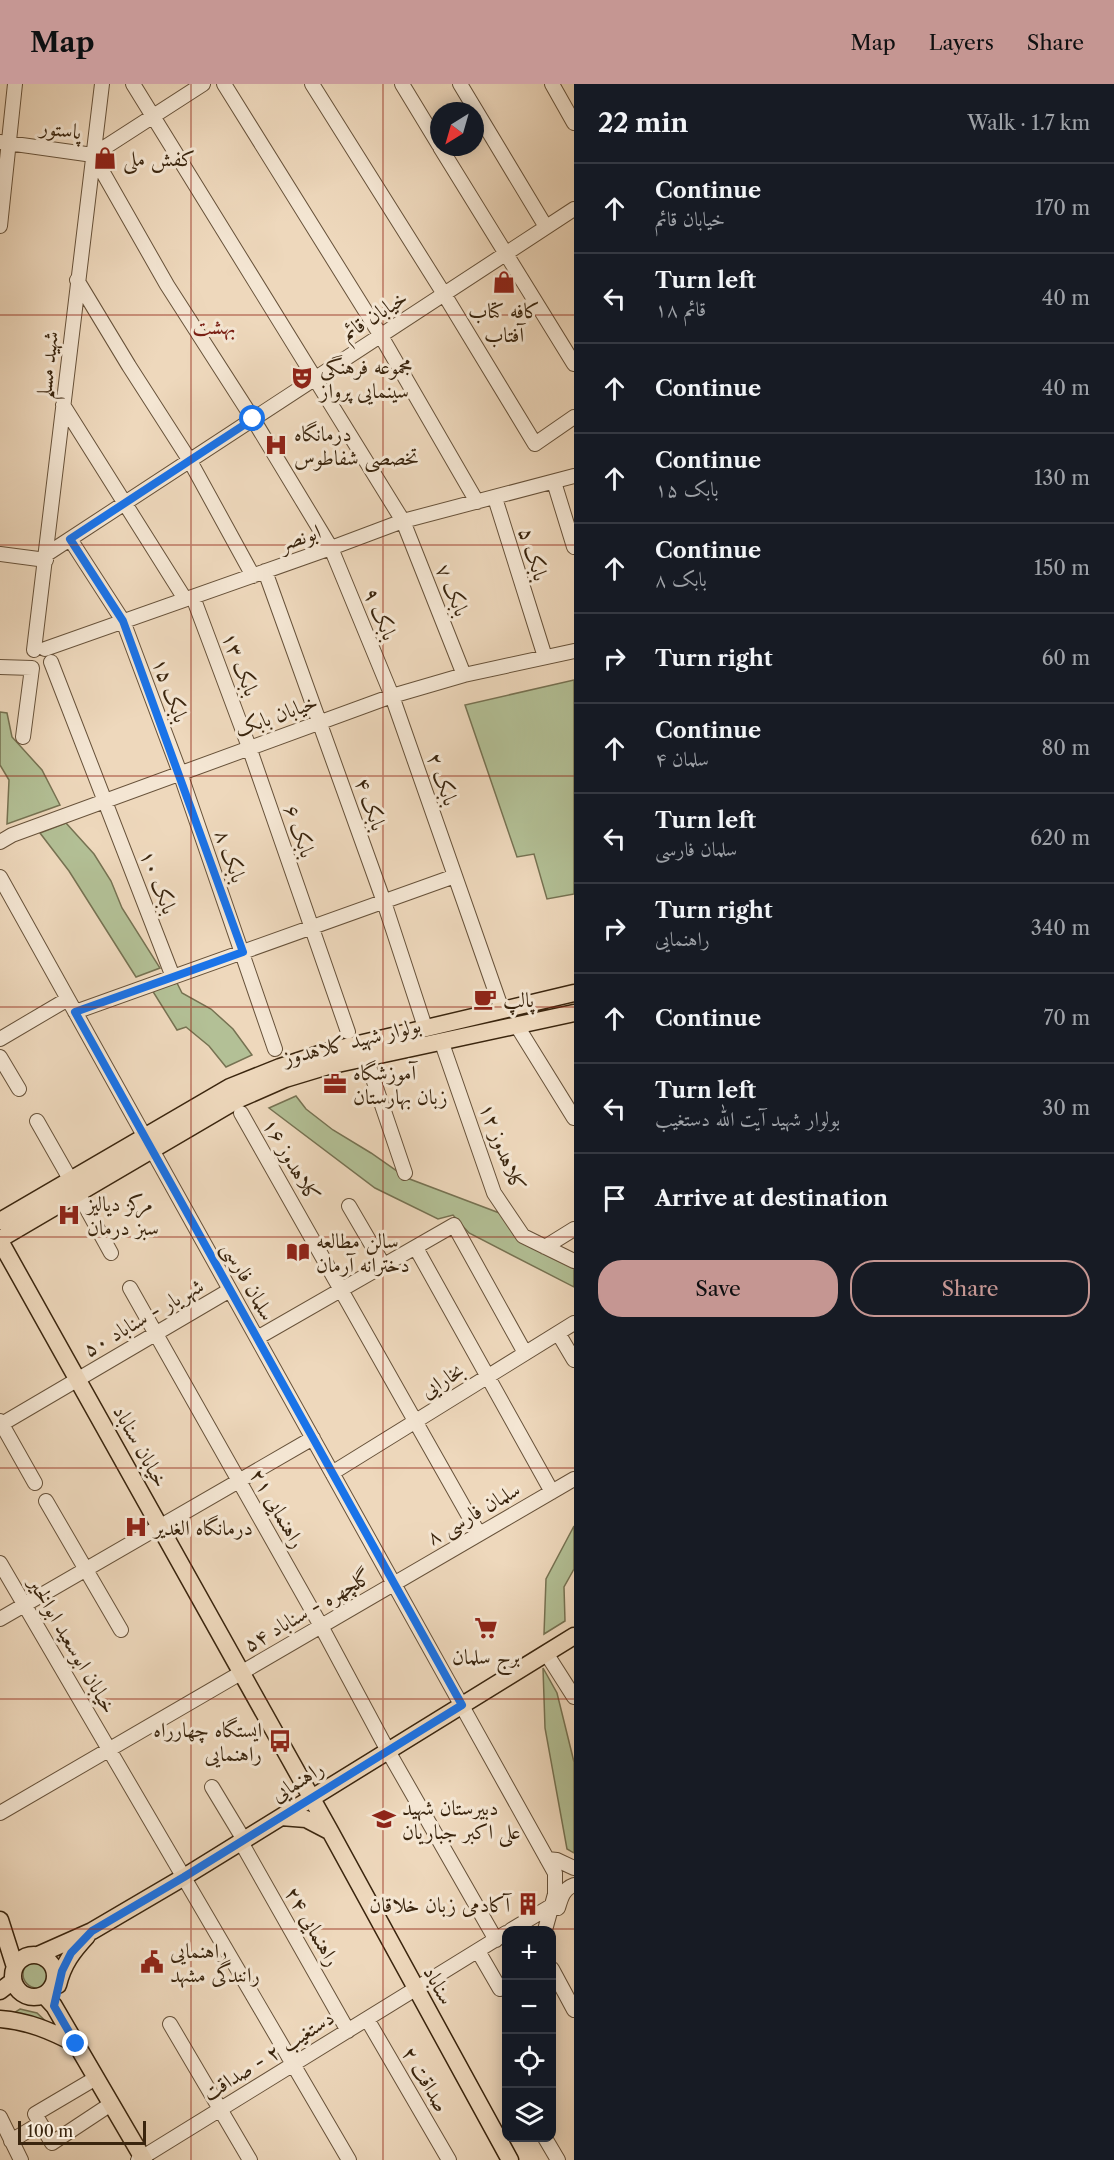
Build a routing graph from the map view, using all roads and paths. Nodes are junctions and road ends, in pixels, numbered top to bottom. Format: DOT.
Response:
graph roads {
  1 [pos="15,84"];
  2 [pos="102,84"];
  3 [pos="133,84"];
  4 [pos="203,84"];
  5 [pos="224,84"];
  6 [pos="312,84"];
  7 [pos="402,84"];
  8 [pos="552,84"];
  9 [pos="463,89"];
  10 [pos="153,116"];
  11 [pos="574,123"];
  12 [pos="430,130"];
  13 [pos="4,142"];
  14 [pos="93,155"];
  15 [pos="446,156"];
  16 [pos="572,215"];
  17 [pos="0,226"];
  18 [pos="546,227"];
  19 [pos="507,253"];
  20 [pos="77,280"];
  21 [pos="444,294"];
  22 [pos="381,336"];
  23 [pos="574,364"];
  24 [pos="315,378"];
  25 [pos="63,405"];
  26 [pos="574,417"];
  27 [pos="253,419"];
  28 [pos="189,461"];
  29 [pos="574,476"];
  30 [pos="554,482"];
  31 [pos="495,498"];
  32 [pos="126,502"];
  33 [pos="477,502"];
  34 [pos="403,521"];
  35 [pos="70,539"];
  36 [pos="574,547"];
  37 [pos="331,548"];
  38 [pos="0,554"];
  39 [pos="46,557"];
  40 [pos="259,573"];
  41 [pos="189,598"];
  42 [pos="123,621"];
  43 [pos="39,650"];
  44 [pos="574,651"];
  45 [pos="544,657"];
  46 [pos="51,662"];
  47 [pos="0,667"];
  48 [pos="32,668"];
  49 [pos="464,675"];
  50 [pos="392,696"];
  51 [pos="320,720"];
  52 [pos="23,737"];
  53 [pos="249,747"];
  54 [pos="180,773"];
  55 [pos="105,801"];
  56 [pos="0,842"];
  57 [pos="454,876"];
  58 [pos="0,877"];
  59 [pos="384,902"];
  60 [pos="311,928"];
  61 [pos="243,952"];
  62 [pos="173,977"];
  63 [pos="574,993"];
  64 [pos="68,999"];
  65 [pos="502,1010"];
  66 [pos="75,1012"];
  67 [pos="574,1013"];
  68 [pos="423,1021"];
  69 [pos="517,1026"];
  70 [pos="348,1032"];
  71 [pos="0,1039"];
  72 [pos="275,1049"];
  73 [pos="444,1049"];
  74 [pos="0,1057"];
  75 [pos="366,1058"];
  76 [pos="19,1089"];
  77 [pos="241,1113"];
  78 [pos="574,1118"];
  79 [pos="37,1121"];
  80 [pos="148,1143"];
  81 [pos="405,1173"];
  82 [pos="74,1186"];
  83 [pos="349,1206"];
  84 [pos="0,1221"];
  85 [pos="574,1229"];
  86 [pos="0,1240"];
  87 [pos="545,1247"];
  88 [pos="416,1248"];
  89 [pos="111,1253"];
  90 [pos="574,1261"];
  91 [pos="384,1266"];
  92 [pos="130,1288"];
  93 [pos="342,1289"];
  94 [pos="230,1290"];
  95 [pos="574,1323"];
  96 [pos="155,1334"];
  97 [pos="558,1334"];
  98 [pos="257,1338"];
  99 [pos="525,1353"];
  100 [pos="574,1360"];
  101 [pos="488,1377"];
  102 [pos="78,1379"];
  103 [pos="416,1421"];
  104 [pos="1,1423"];
  105 [pos="313,1438"];
  106 [pos="332,1473"];
  107 [pos="574,1479"];
  108 [pos="238,1481"];
  109 [pos="35,1483"];
  110 [pos="552,1491"];
  111 [pos="46,1501"];
  112 [pos="160,1526"];
  113 [pos="479,1534"];
  114 [pos="0,1563"];
  115 [pos="85,1570"];
  116 [pos="394,1584"];
  117 [pos="25,1605"];
  118 [pos="0,1619"];
  119 [pos="321,1626"];
  120 [pos="120,1630"];
  121 [pos="574,1636"];
  122 [pos="546,1653"];
  123 [pos="241,1673"];
  124 [pos="574,1697"];
  125 [pos="462,1705"];
  126 [pos="109,1749"];
  127 [pos="388,1751"];
  128 [pos="212,1787"];
  129 [pos="311,1798"];
  130 [pos="0,1813"];
  131 [pos="280,1817"];
  132 [pos="330,1831"];
  133 [pos="242,1841"];
  134 [pos="548,1859"];
  135 [pos="574,1868"];
  136 [pos="184,1877"];
  137 [pos="574,1885"];
  138 [pos="551,1906"];
  139 [pos="0,1920"];
  140 [pos="518,1926"];
  141 [pos="546,1926"];
  142 [pos="552,1926"];
  143 [pos="92,1931"];
  144 [pos="501,1936"];
  145 [pos="478,1951"];
  146 [pos="38,1955"];
  147 [pos="556,1976"];
  148 [pos="9,1980"];
  149 [pos="414,1988"];
  150 [pos="556,1988"];
  151 [pos="500,1989"];
  152 [pos="42,1999"];
  153 [pos="574,2010"];
  154 [pos="0,2017"];
  155 [pos="366,2019"];
  156 [pos="574,2020"];
  157 [pos="170,2024"];
  158 [pos="348,2031"];
  159 [pos="76,2044"];
  160 [pos="293,2064"];
  161 [pos="96,2078"];
  162 [pos="111,2104"];
  163 [pos="220,2110"];
  164 [pos="0,2117"];
  165 [pos="39,2124"];
  166 [pos="11,2141"];
  167 [pos="547,2142"];
  168 [pos="141,2159"];
  169 [pos="21,2160"];
  170 [pos="250,2160"];
  171 [pos="349,2160"];
  172 [pos="449,2160"];
  173 [pos="510,2160"];
  174 [pos="558,2160"];
  1 -- 13 [label="street"];
  2 -- 14 [label="street, شهید مسلم"];
  3 -- 10 [label="street, بابک ۷"];
  4 -- 10 [label="street, پاستور"];
  5 -- 22 [label="street"];
  6 -- 21 [label="street"];
  7 -- 12 [label="street"];
  8 -- 11 [label="street"];
  9 -- 18 [label="street"];
  10 -- 14 [label="street, پاستور"];
  10 -- 24 [label="street, بابک ۷"];
  13 -- 14 [label="street, پاستور"];
  13 -- 17 [label="street"];
  14 -- 20 [label="street, شهید مسلم"];
  14 -- 27 [label="street, بابک ۹"];
  15 -- 19 [label="street"];
  16 -- 18 [label="street, خیابان قائم"];
  18 -- 19 [label="street, خیابان قائم"];
  19 -- 21 [label="street, خیابان قائم"];
  19 -- 23 [label="street"];
  20 -- 25 [label="street, شهید مسلم"];
  20 -- 28 [label="street, بابک ۴"];
  21 -- 22 [label="street, خیابان قائم"];
  21 -- 26 [label="street"];
  22 -- 24 [label="street, خیابان قائم"];
  22 -- 33 [label="street"];
  24 -- 27 [label="street, خیابان قائم"];
  24 -- 34 [label="street, بابک ۷"];
  25 -- 32 [label="street, بابک ۱۳"];
  25 -- 39 [label="street, شهید مسلم"];
  27 -- 28 [label="street, خیابان قائم"];
  27 -- 37 [label="street, بابک ۹"];
  28 -- 32 [label="street, خیابان قائم"];
  28 -- 40 [label="street, بابک ۴"];
  29 -- 30 [label="street, ابونصر"];
  30 -- 31 [label="street, ابونصر"];
  30 -- 36 [label="street"];
  31 -- 33 [label="street, ابونصر"];
  31 -- 45 [label="street, بابک ۵"];
  32 -- 35 [label="street, خیابان قائم"];
  32 -- 41 [label="street, بابک ۱۳"];
  33 -- 34 [label="street, ابونصر"];
  34 -- 37 [label="street, ابونصر"];
  34 -- 49 [label="street, بابک ۷"];
  35 -- 39 [label="street, خیابان قائم"];
  35 -- 42 [label="street, بابک ۱۵"];
  37 -- 40 [label="street, ابونصر"];
  37 -- 50 [label="street, بابک ۹"];
  38 -- 39 [label="street"];
  39 -- 43 [label="street, شهید مسلم"];
  40 -- 41 [label="street, ابونصر"];
  40 -- 51 [label="street, بابک ۴"];
  41 -- 42 [label="street, ابونصر"];
  41 -- 53 [label="street, بابک ۱۳"];
  42 -- 43 [label="street, ابونصر"];
  42 -- 54 [label="street, بابک ۱۵"];
  43 -- 46 [label="street"];
  43 -- 48 [label="street"];
  44 -- 45 [label="street, خیابان بابک"];
  45 -- 49 [label="street, خیابان بابک"];
  46 -- 48 [label="street"];
  46 -- 55 [label="street, بابک ۱۰"];
  47 -- 48 [label="street"];
  48 -- 52 [label="street"];
  49 -- 50 [label="street, خیابان بابک"];
  50 -- 51 [label="street, خیابان بابک"];
  50 -- 57 [label="street, بابک ۲"];
  51 -- 53 [label="street, خیابان بابک"];
  51 -- 59 [label="street, بابک ۴"];
  53 -- 54 [label="street, خیابان بابک"];
  53 -- 60 [label="street, بابک ۶"];
  54 -- 55 [label="street, خیابان بابک"];
  54 -- 61 [label="street, بابک ۸"];
  55 -- 56 [label="street, خیابان بابک"];
  55 -- 62 [label="street, بابک ۱۰"];
  57 -- 59 [label="street"];
  57 -- 65 [label="street, بابک ۲"];
  58 -- 64 [label="street, سلمان فارسی"];
  59 -- 60 [label="street"];
  59 -- 68 [label="street, بابک ۴"];
  60 -- 61 [label="street"];
  60 -- 70 [label="street, بابک ۶"];
  61 -- 62 [label="street"];
  61 -- 72 [label="street, بابک ۸"];
  62 -- 66 [label="street"];
  63 -- 65 [label="main road, بولوار شهید کلاهدوز"];
  64 -- 66 [label="street, سلمان فارسی"];
  64 -- 71 [label="street"];
  65 -- 80 [label="main road, بولوار شهید کلاهدوز"];
  66 -- 80 [label="street, سلمان فارسی"];
  67 -- 69 [label="main road, بولوار شهید کلاهدوز"];
  69 -- 75 [label="main road, بولوار شهید کلاهدوز"];
  69 -- 78 [label="street"];
  73 -- 87 [label="street, کلاهدوز ۱۲"];
  74 -- 76 [label="street"];
  75 -- 80 [label="main road, بولوار شهید کلاهدوز"];
  75 -- 81 [label="street"];
  77 -- 93 [label="street, کلاهدوز ۱۶"];
  79 -- 82 [label="street"];
  80 -- 82 [label="main road, بولوار شهید کلاهدوز"];
  80 -- 94 [label="street, سلمان فارسی"];
  82 -- 84 [label="main road, بولوار شهید کلاهدوز"];
  82 -- 86 [label="main road, بولوار شهید کلاهدوز"];
  82 -- 89 [label="street"];
  83 -- 91 [label="street"];
  85 -- 87 [label="street"];
  86 -- 102 [label="main road, خیابان سناباد"];
  87 -- 90 [label="street, کلاهدوز ۱۲"];
  88 -- 91 [label="street"];
  88 -- 99 [label="street"];
  88 -- 101 [label="street"];
  91 -- 93 [label="street"];
  92 -- 96 [label="street, راهنمایی ۲۱"];
  93 -- 98 [label="street"];
  93 -- 103 [label="street, کلاهدوز ۱۶"];
  94 -- 96 [label="street, شهریار - سناباد ۵۰"];
  94 -- 98 [label="street, سلمان فارسی"];
  95 -- 97 [label="street, بخارایی"];
  96 -- 102 [label="street, شهریار - سناباد ۵۰"];
  96 -- 108 [label="street, راهنمایی ۲۱"];
  97 -- 99 [label="street, بخارایی"];
  97 -- 100 [label="street"];
  98 -- 105 [label="street, سلمان فارسی"];
  99 -- 101 [label="street, بخارایی"];
  101 -- 103 [label="street, بخارایی"];
  101 -- 110 [label="street"];
  102 -- 104 [label="street, شهریار - سناباد ۵۰"];
  102 -- 112 [label="main road, خیابان سناباد"];
  103 -- 106 [label="street, بخارایی"];
  103 -- 113 [label="street, کلاهدوز ۱۶"];
  104 -- 109 [label="street"];
  105 -- 106 [label="street, سلمان فارسی"];
  105 -- 108 [label="street"];
  106 -- 116 [label="street, سلمان فارسی"];
  107 -- 110 [label="street, سلمان فارسی ۸"];
  108 -- 112 [label="street"];
  108 -- 119 [label="street, راهنمایی ۲۱"];
  110 -- 113 [label="street, سلمان فارسی ۸"];
  111 -- 115 [label="street"];
  112 -- 115 [label="street"];
  112 -- 123 [label="main road, خیابان سناباد"];
  113 -- 116 [label="street, سلمان فارسی ۸"];
  114 -- 117 [label="street, خیابان ابوسعید ابوالخیر"];
  115 -- 117 [label="street"];
  115 -- 120 [label="street"];
  116 -- 119 [label="street, گلچهره - سناباد ۵۴"];
  116 -- 125 [label="street, سلمان فارسی"];
  117 -- 118 [label="street"];
  117 -- 126 [label="street, خیابان ابوسعید ابوالخیر"];
  119 -- 123 [label="street, گلچهره - سناباد ۵۴"];
  119 -- 127 [label="street, راهنمایی ۲۱"];
  121 -- 122 [label="main road, راهنمایی"];
  122 -- 124 [label="street"];
  122 -- 125 [label="main road, راهنمایی"];
  123 -- 126 [label="street, گلچهره - سناباد ۵۴"];
  123 -- 129 [label="main road, خیابان سناباد"];
  125 -- 127 [label="main road, راهنمایی"];
  125 -- 134 [label="street, سلمان فارسی"];
  126 -- 130 [label="street, گلچهره - سناباد ۵۴"];
  126 -- 136 [label="street, خیابان ابوسعید ابوالخیر"];
  127 -- 129 [label="main road, راهنمایی"];
  127 -- 144 [label="street, راهنمایی ۲۱"];
  128 -- 133 [label="street, راهنمایی ۲۴"];
  129 -- 131 [label="main road, راهنمایی"];
  129 -- 132 [label="main road, خیابان سناباد"];
  131 -- 132 [label="main road"];
  131 -- 133 [label="main road, راهنمایی"];
  132 -- 149 [label="main road, سناباد"];
  133 -- 136 [label="main road, راهنمایی"];
  133 -- 158 [label="street, راهنمایی ۲۴"];
  134 -- 135 [label="street"];
  134 -- 138 [label="street, سلمان فارسی"];
  136 -- 143 [label="main road, راهنمایی"];
  136 -- 160 [label="street, خیابان ابوسعید ابوالخیر"];
  137 -- 142 [label="street"];
  138 -- 140 [label="street"];
  138 -- 141 [label="street, سلمان فارسی"];
  139 -- 148 [label="main road"];
  143 -- 146 [label="main road, راهنمایی"];
  143 -- 152 [label="main road"];
  144 -- 145 [label="street, دستغیب ۲ - صداقت"];
  145 -- 149 [label="street, دستغیب ۲ - صداقت"];
  145 -- 151 [label="street"];
  146 -- 148 [label="main road, راهنمایی"];
  146 -- 152 [label="main road"];
  147 -- 153 [label="street"];
  148 -- 152 [label="main road"];
  149 -- 155 [label="street, دستغیب ۲ - صداقت"];
  149 -- 173 [label="main road, سناباد"];
  150 -- 156 [label="street"];
  152 -- 154 [label="main road"];
  152 -- 159 [label="main road"];
  154 -- 159 [label="main road"];
  155 -- 158 [label="street, دستغیب ۲ - صداقت"];
  155 -- 172 [label="street, صداقت ۲"];
  157 -- 163 [label="street"];
  158 -- 160 [label="street, دستغیب ۲ - صداقت"];
  159 -- 161 [label="main road"];
  160 -- 163 [label="street, دستغیب ۲ - صداقت"];
  160 -- 171 [label="street, خیابان ابوسعید ابوالخیر"];
  161 -- 162 [label="main road"];
  161 -- 165 [label="street"];
  162 -- 165 [label="street"];
  162 -- 168 [label="main road"];
  163 -- 168 [label="street, دستغیب ۲ - صداقت"];
  163 -- 170 [label="street"];
  164 -- 166 [label="street"];
  165 -- 166 [label="street"];
  166 -- 169 [label="street"];
  167 -- 174 [label="street"];
}
